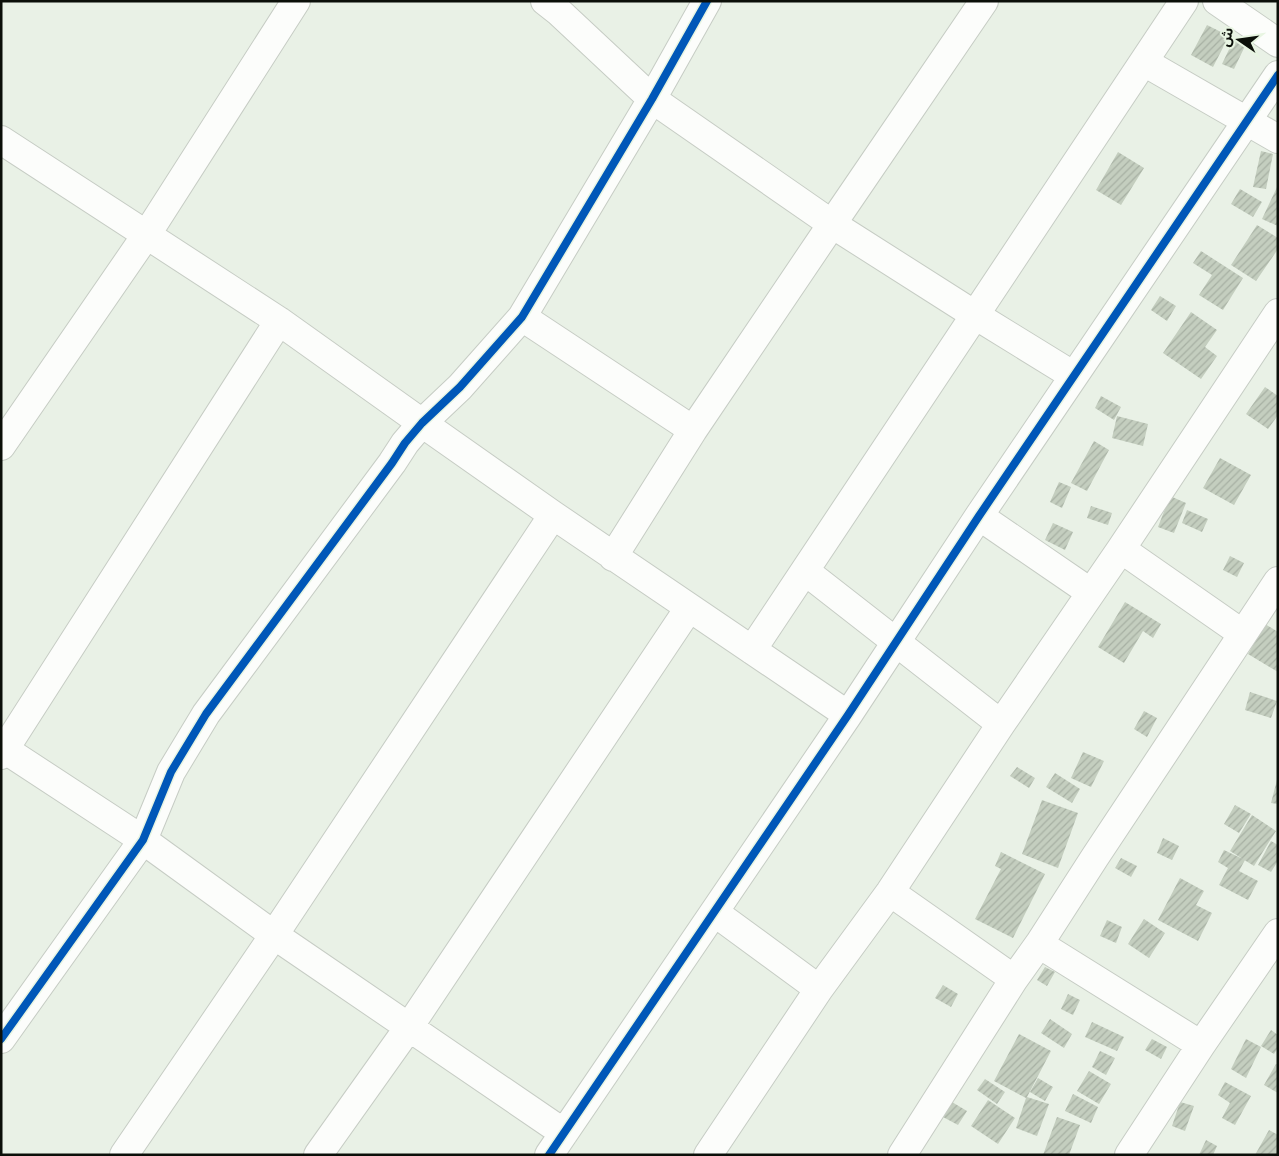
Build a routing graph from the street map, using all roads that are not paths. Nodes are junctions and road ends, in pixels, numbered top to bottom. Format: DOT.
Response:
graph roads {
  1 [pos="296,1"];
  2 [pos="545,1"];
  3 [pos="707,1"];
  4 [pos="984,1"];
  5 [pos="1184,1"];
  6 [pos="1216,1"];
  7 [pos="1278,43"];
  8 [pos="1144,62"];
  9 [pos="1278,75"];
  10 [pos="652,99"];
  11 [pos="1246,122"];
  12 [pos="1278,139"];
  13 [pos="1,140"];
  14 [pos="832,224"];
  15 [pos="147,234"];
  16 [pos="1278,314"];
  17 [pos="976,316"];
  18 [pos="522,317"];
  19 [pos="279,321"];
  20 [pos="1074,376"];
  21 [pos="422,424"];
  22 [pos="693,430"];
  23 [pos="1,446"];
  24 [pos="553,516"];
  25 [pos="979,516"];
  26 [pos="1121,548"];
  27 [pos="613,556"];
  28 [pos="805,571"];
  29 [pos="1278,582"];
  30 [pos="1090,592"];
  31 [pos="689,608"];
  32 [pos="1244,634"];
  33 [pos="897,642"];
  34 [pos="752,650"];
  35 [pos="848,715"];
  36 [pos="1001,724"];
  37 [pos="3,751"];
  38 [pos="143,840"];
  39 [pos="890,892"];
  40 [pos="714,912"];
  41 [pos="1278,933"];
  42 [pos="274,935"];
  43 [pos="1039,944"];
  44 [pos="1014,979"];
  45 [pos="819,989"];
  46 [pos="409,1026"];
  47 [pos="1,1039"];
  48 [pos="1201,1045"];
  49 [pos="556,1144"];
  50 [pos="124,1155"];
  51 [pos="318,1155"];
  52 [pos="708,1155"];
  53 [pos="902,1155"];
  54 [pos="1129,1155"];
  1 -- 15 [label="street"];
  2 -- 10 [label="street"];
  3 -- 10 [label="street"];
  4 -- 14 [label="street"];
  5 -- 8 [label="street"];
  6 -- 7 [label="street"];
  8 -- 11 [label="street"];
  8 -- 17 [label="street"];
  9 -- 11 [label="street"];
  10 -- 14 [label="street"];
  10 -- 18 [label="street"];
  11 -- 12 [label="street"];
  11 -- 20 [label="street"];
  13 -- 15 [label="street"];
  14 -- 17 [label="street"];
  14 -- 22 [label="street"];
  15 -- 19 [label="street"];
  15 -- 23 [label="street"];
  16 -- 26 [label="street"];
  17 -- 20 [label="street"];
  17 -- 28 [label="street"];
  18 -- 21 [label="street"];
  18 -- 22 [label="street"];
  19 -- 21 [label="street"];
  19 -- 37 [label="street"];
  20 -- 25 [label="street"];
  21 -- 24 [label="street"];
  21 -- 38 [label="street"];
  22 -- 27 [label="street"];
  24 -- 27 [label="street"];
  24 -- 42 [label="street"];
  25 -- 30 [label="street"];
  25 -- 33 [label="street"];
  26 -- 30 [label="street"];
  26 -- 32 [label="street"];
  27 -- 31 [label="street"];
  28 -- 33 [label="street"];
  28 -- 34 [label="street"];
  29 -- 32 [label="street"];
  30 -- 36 [label="street"];
  31 -- 34 [label="street"];
  31 -- 46 [label="street"];
  32 -- 43 [label="street"];
  33 -- 35 [label="street"];
  33 -- 36 [label="street"];
  34 -- 35 [label="street"];
  35 -- 40 [label="street"];
  36 -- 39 [label="street"];
  37 -- 38 [label="street"];
  38 -- 42 [label="street"];
  38 -- 47 [label="street"];
  39 -- 44 [label="street"];
  39 -- 45 [label="street"];
  40 -- 45 [label="street"];
  40 -- 49 [label="street"];
  41 -- 48 [label="street"];
  42 -- 46 [label="street"];
  42 -- 50 [label="street"];
  43 -- 44 [label="street"];
  43 -- 48 [label="street"];
  44 -- 53 [label="street"];
  45 -- 52 [label="street"];
  46 -- 49 [label="street"];
  46 -- 51 [label="street"];
  48 -- 54 [label="street"];
}
